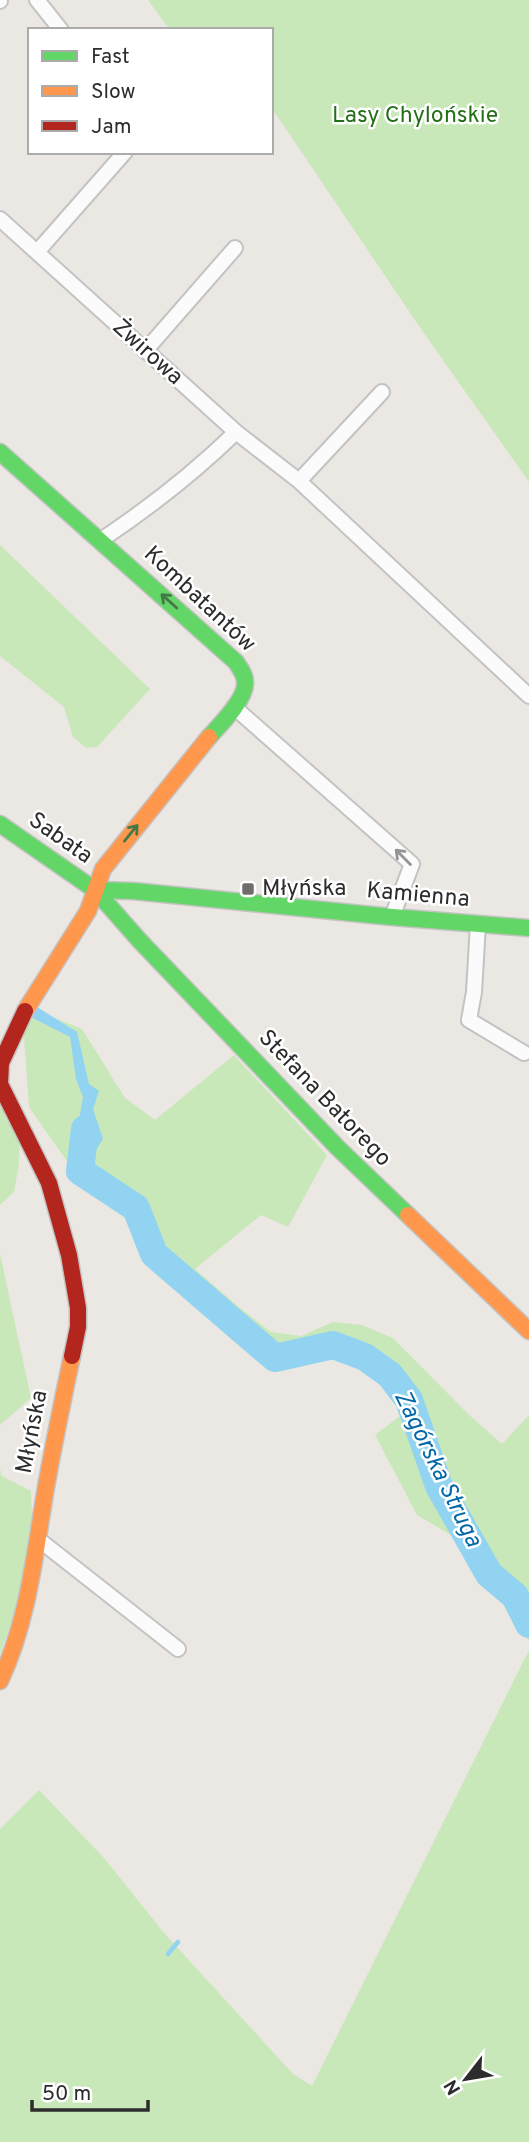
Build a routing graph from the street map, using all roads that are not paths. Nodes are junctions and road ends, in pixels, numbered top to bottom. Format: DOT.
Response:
graph roads {
  1 [pos="37,0"];
  2 [pos="59,28"];
  3 [pos="123,154"];
  4 [pos="0,219"];
  5 [pos="235,248"];
  6 [pos="37,252"];
  7 [pos="145,351"];
  8 [pos="382,392"];
  9 [pos="236,432"];
  10 [pos="0,452"];
  11 [pos="299,481"];
  12 [pos="101,540"];
  13 [pos="529,696"];
  14 [pos="234,707"];
  15 [pos="0,824"];
  16 [pos="95,890"];
  17 [pos="392,917"];
  18 [pos="478,924"];
  19 [pos="529,928"];
  20 [pos="524,1052"];
  21 [pos="527,1325"];
  22 [pos="38,1539"];
  23 [pos="178,1649"];
  24 [pos="0,1681"];
  1 -- 2 [label="street"];
  3 -- 6 [label="street"];
  4 -- 6 [label="street, Żwirowa"];
  5 -- 7 [label="street"];
  6 -- 7 [label="street, Żwirowa"];
  7 -- 9 [label="street, Żwirowa"];
  8 -- 11 [label="street"];
  9 -- 11 [label="street, Żwirowa"];
  9 -- 12 [label="street"];
  10 -- 12 [label="street, Kombatantów"];
  11 -- 13 [label="street, Żwirowa"];
  14 -- 12 [label="street, Kombatantów, one-way"];
  16 -- 14 [label="street, Młyńska, one-way"];
  17 -- 14 [label="street, one-way"];
  15 -- 16 [label="street, Sabata"];
  16 -- 17 [label="street, Kamienna"];
  16 -- 21 [label="street, Stefana Batorego"];
  16 -- 22 [label="street, Młyńska"];
  17 -- 18 [label="street, Kamienna"];
  18 -- 19 [label="street, Kamienna"];
  18 -- 20 [label="street"];
  22 -- 23 [label="street"];
  22 -- 24 [label="street, Młyńska"];
}
